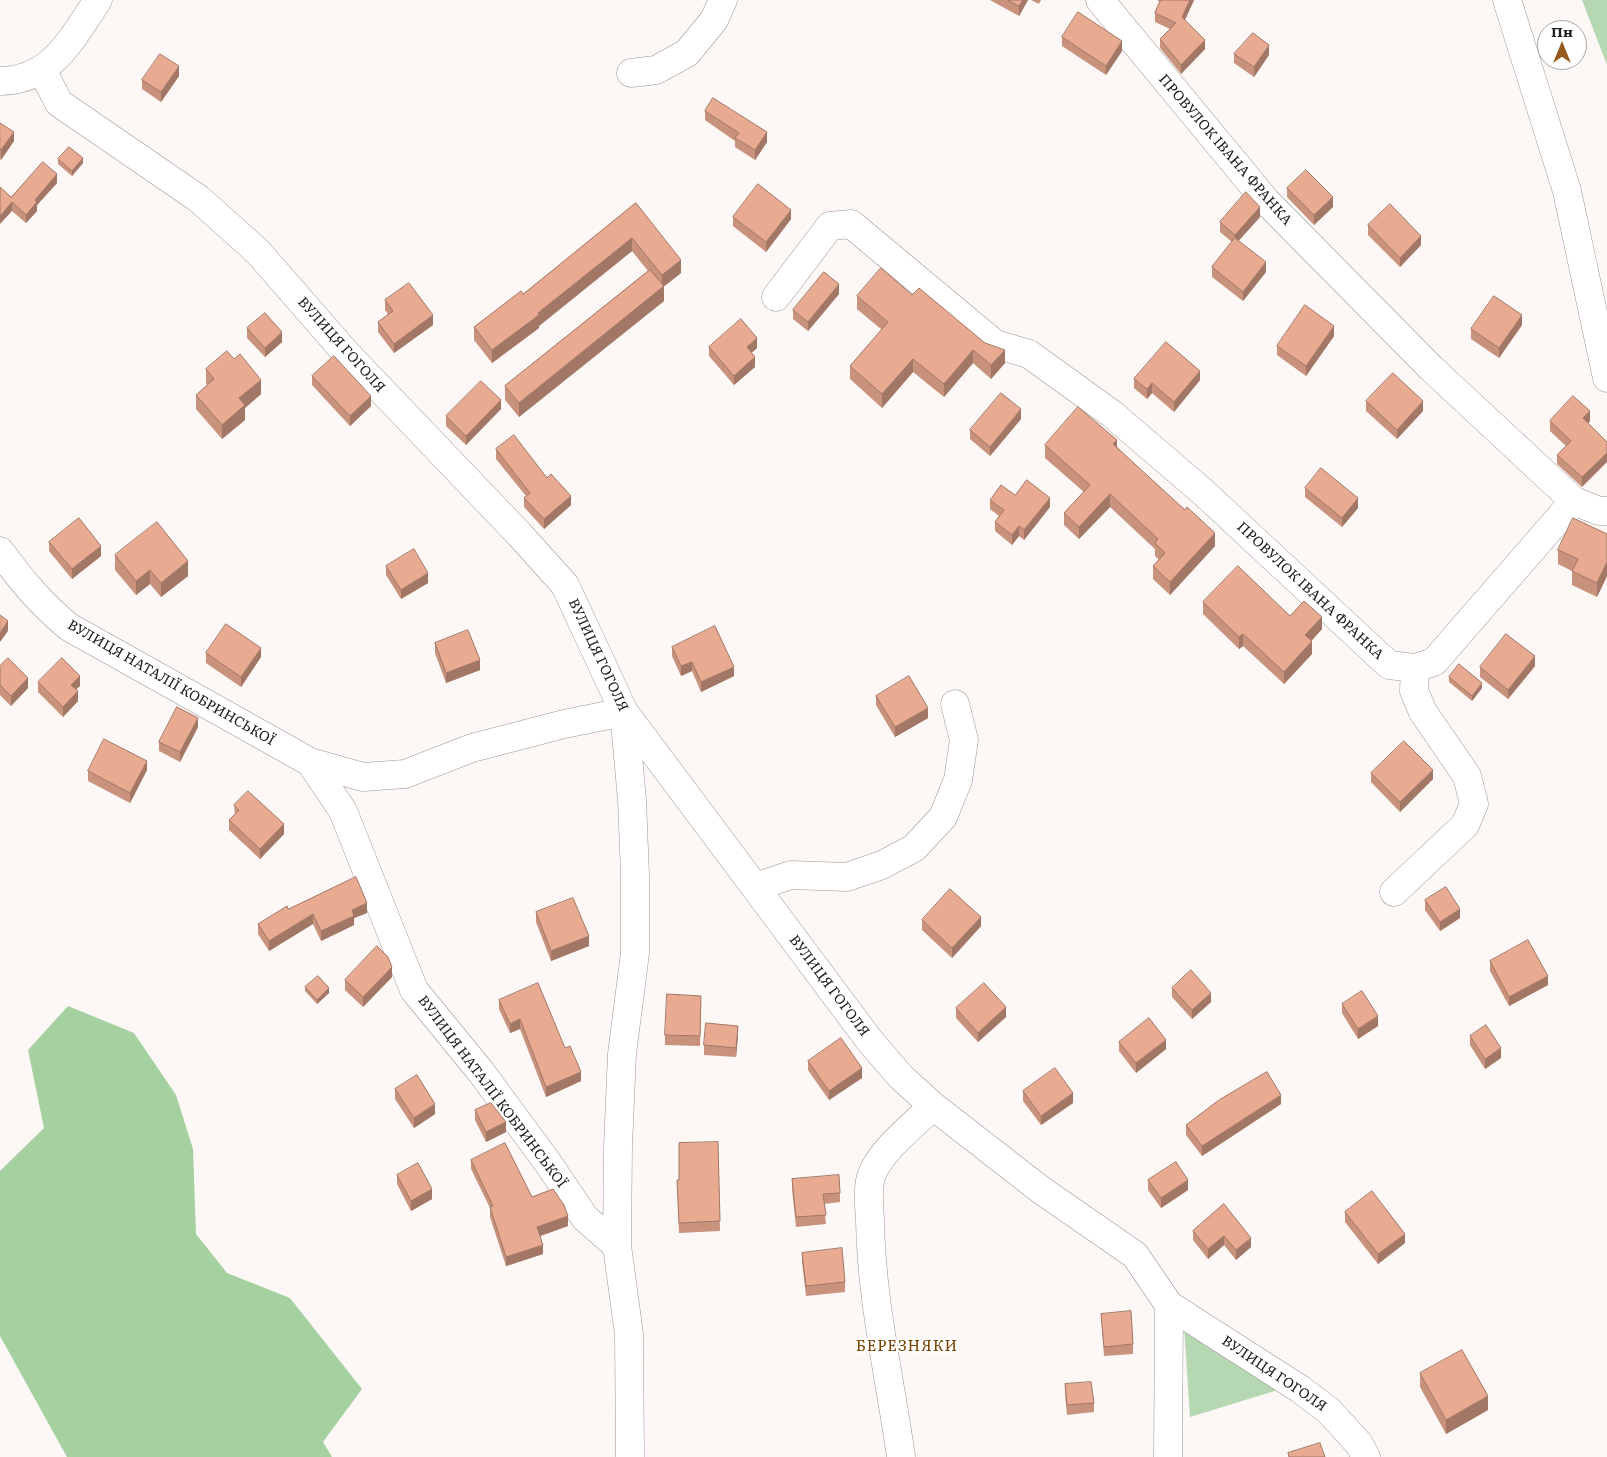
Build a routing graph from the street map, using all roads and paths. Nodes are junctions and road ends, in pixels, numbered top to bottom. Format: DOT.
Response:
graph roads {
  1 [pos="98,0"];
  2 [pos="723,0"];
  3 [pos="1100,0"];
  4 [pos="1507,0"];
  5 [pos="42,70"];
  6 [pos="631,73"];
  7 [pos="0,80"];
  8 [pos="776,298"];
  9 [pos="1607,378"];
  10 [pos="1574,501"];
  11 [pos="1607,511"];
  12 [pos="0,551"];
  13 [pos="1415,668"];
  14 [pos="955,704"];
  15 [pos="624,712"];
  16 [pos="310,762"];
  17 [pos="756,887"];
  18 [pos="1394,892"];
  19 [pos="933,1106"];
  20 [pos="617,1246"];
  21 [pos="1169,1304"];
  22 [pos="630,1457"];
  23 [pos="901,1457"];
  24 [pos="1168,1457"];
  25 [pos="1366,1457"];
  1 -- 5 [label="street"];
  2 -- 6 [label="street"];
  3 -- 10 [label="street, ПРОВУЛОК ІВАНА ФРАНКА"];
  4 -- 9 [label="street"];
  5 -- 7 [label="street"];
  5 -- 15 [label="street, ВУЛИЦЯ ГОГОЛЯ"];
  8 -- 13 [label="street, ПРОВУЛОК ІВАНА ФРАНКА"];
  10 -- 11 [label="street, ПРОВУЛОК ІВАНА ФРАНКА"];
  10 -- 13 [label="street"];
  12 -- 16 [label="street, ВУЛИЦЯ НАТАЛІЇ КОБРИНСЬКОЇ"];
  13 -- 18 [label="street"];
  14 -- 17 [label="street"];
  15 -- 16 [label="street, ВУЛИЦЯ НАТАЛІЇ КОБРИНСЬКОЇ"];
  15 -- 17 [label="street, ВУЛИЦЯ ГОГОЛЯ"];
  15 -- 20 [label="street"];
  16 -- 20 [label="street, ВУЛИЦЯ НАТАЛІЇ КОБРИНСЬКОЇ"];
  17 -- 19 [label="street, ВУЛИЦЯ ГОГОЛЯ"];
  19 -- 21 [label="street, ВУЛИЦЯ ГОГОЛЯ"];
  19 -- 23 [label="street"];
  20 -- 22 [label="street"];
  21 -- 24 [label="street"];
  21 -- 25 [label="street, ВУЛИЦЯ ГОГОЛЯ"];
}
